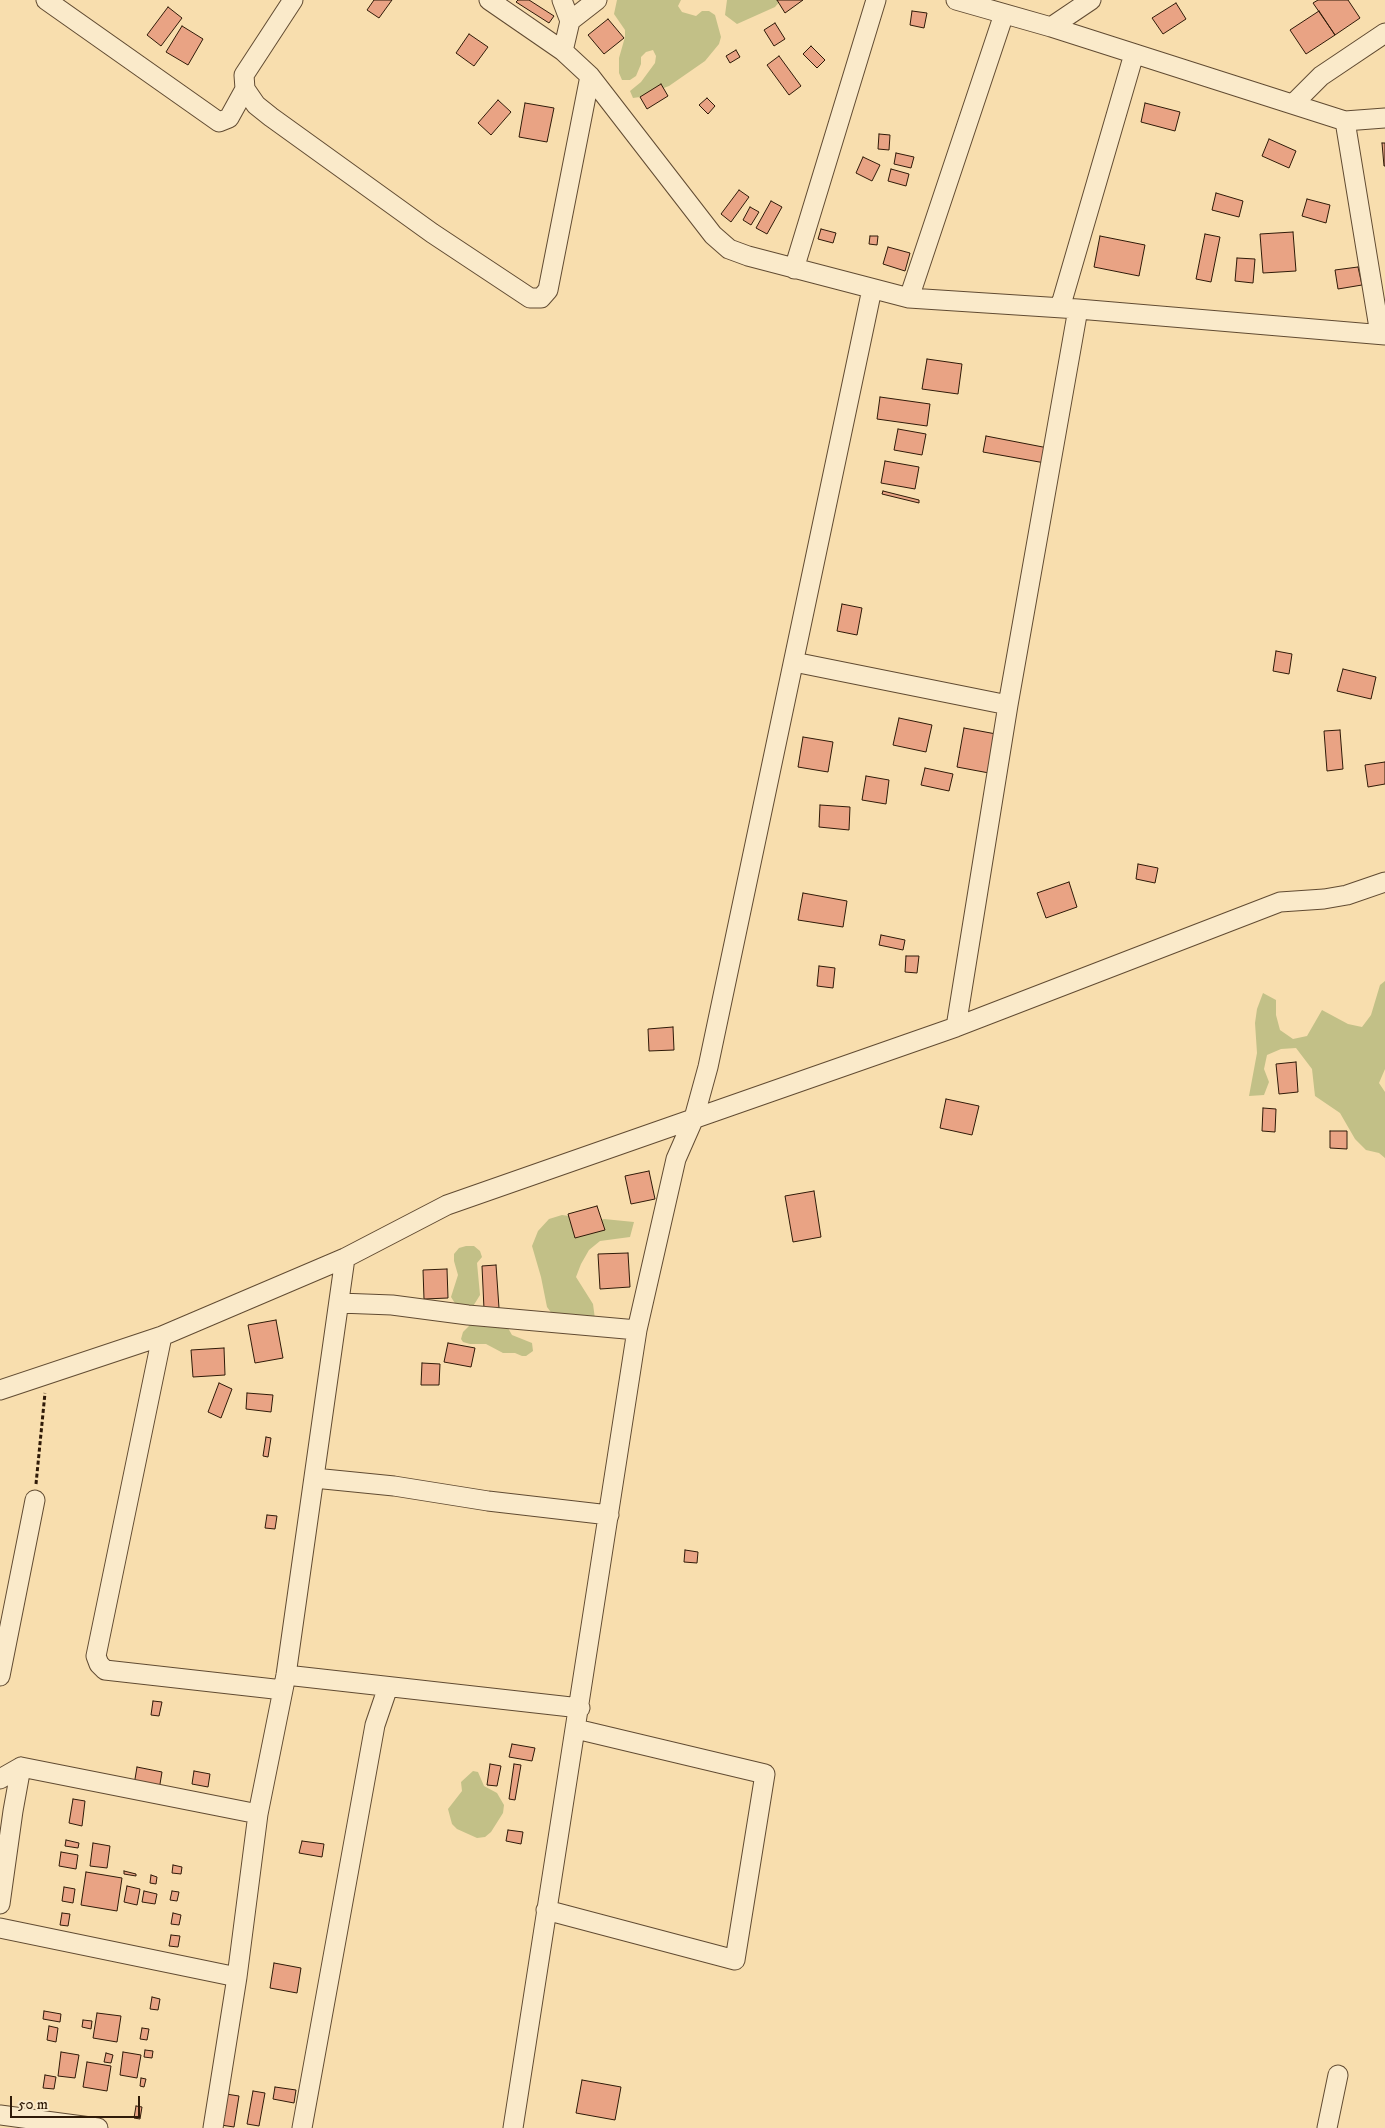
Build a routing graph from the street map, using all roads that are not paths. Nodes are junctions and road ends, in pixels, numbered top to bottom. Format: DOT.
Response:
graph roads {
  1 [pos="293,0"];
  2 [pos="489,0"];
  3 [pos="562,0"];
  4 [pos="597,0"];
  5 [pos="876,0"];
  6 [pos="956,0"];
  7 [pos="1091,0"];
  8 [pos="56,3"];
  9 [pos="1004,14"];
  10 [pos="570,21"];
  11 [pos="1051,27"];
  12 [pos="1385,33"];
  13 [pos="563,51"];
  14 [pos="1134,54"];
  15 [pos="590,76"];
  16 [pos="244,89"];
  17 [pos="1292,104"];
  18 [pos="1385,118"];
  19 [pos="1345,120"];
  20 [pos="794,269"];
  21 [pos="872,289"];
  22 [pos="908,298"];
  23 [pos="1069,308"];
  24 [pos="1383,334"];
  25 [pos="794,662"];
  26 [pos="1008,705"];
  27 [pos="1385,882"];
  28 [pos="956,1027"];
  29 [pos="694,1118"];
  30 [pos="345,1258"];
  31 [pos="340,1303"];
  32 [pos="638,1330"];
  33 [pos="162,1336"];
  34 [pos="0,1390"];
  35 [pos="314,1478"];
  36 [pos="35,1500"];
  37 [pos="609,1515"];
  38 [pos="0,1676"];
  39 [pos="285,1683"];
  40 [pos="388,1687"];
  41 [pos="580,1708"];
  42 [pos="576,1729"];
  43 [pos="22,1767"];
  44 [pos="0,1779"];
  45 [pos="258,1814"];
  46 [pos="0,1904"];
  47 [pos="546,1910"];
  48 [pos="0,1928"];
  49 [pos="237,1977"];
  50 [pos="1338,2075"];
  51 [pos="0,2114"];
  52 [pos="98,2128"];
  53 [pos="213,2128"];
  54 [pos="302,2128"];
  55 [pos="513,2128"];
  56 [pos="1327,2128"];
  1 -- 16 [label="street"];
  2 -- 13 [label="street"];
  3 -- 10 [label="street"];
  4 -- 10 [label="street"];
  5 -- 20 [label="street"];
  6 -- 9 [label="street"];
  7 -- 11 [label="street"];
  8 -- 16 [label="street"];
  9 -- 11 [label="street"];
  9 -- 22 [label="street"];
  10 -- 13 [label="street"];
  11 -- 14 [label="street"];
  12 -- 17 [label="street"];
  13 -- 15 [label="street"];
  14 -- 17 [label="street"];
  14 -- 23 [label="street"];
  15 -- 16 [label="street"];
  15 -- 20 [label="street"];
  17 -- 19 [label="street"];
  18 -- 19 [label="street"];
  19 -- 24 [label="street"];
  20 -- 21 [label="street"];
  21 -- 22 [label="street"];
  21 -- 25 [label="street"];
  22 -- 23 [label="street"];
  23 -- 24 [label="street"];
  23 -- 26 [label="street"];
  25 -- 26 [label="street"];
  25 -- 29 [label="street"];
  26 -- 28 [label="street"];
  27 -- 28 [label="street"];
  28 -- 29 [label="street"];
  29 -- 30 [label="street"];
  29 -- 32 [label="street"];
  30 -- 31 [label="street"];
  30 -- 33 [label="street"];
  31 -- 32 [label="street"];
  31 -- 35 [label="street"];
  32 -- 37 [label="street"];
  33 -- 34 [label="street"];
  33 -- 39 [label="street"];
  35 -- 37 [label="street"];
  35 -- 39 [label="street"];
  36 -- 38 [label="street"];
  37 -- 41 [label="street"];
  39 -- 40 [label="street"];
  39 -- 45 [label="street"];
  40 -- 41 [label="street"];
  40 -- 54 [label="street"];
  41 -- 42 [label="street"];
  42 -- 47 [label="street"];
  42 -- 47 [label="street"];
  43 -- 44 [label="street"];
  43 -- 45 [label="street"];
  43 -- 46 [label="street"];
  45 -- 49 [label="street"];
  47 -- 55 [label="street"];
  48 -- 49 [label="street"];
  49 -- 53 [label="street"];
  50 -- 56 [label="street"];
  51 -- 52 [label="street"];
}
